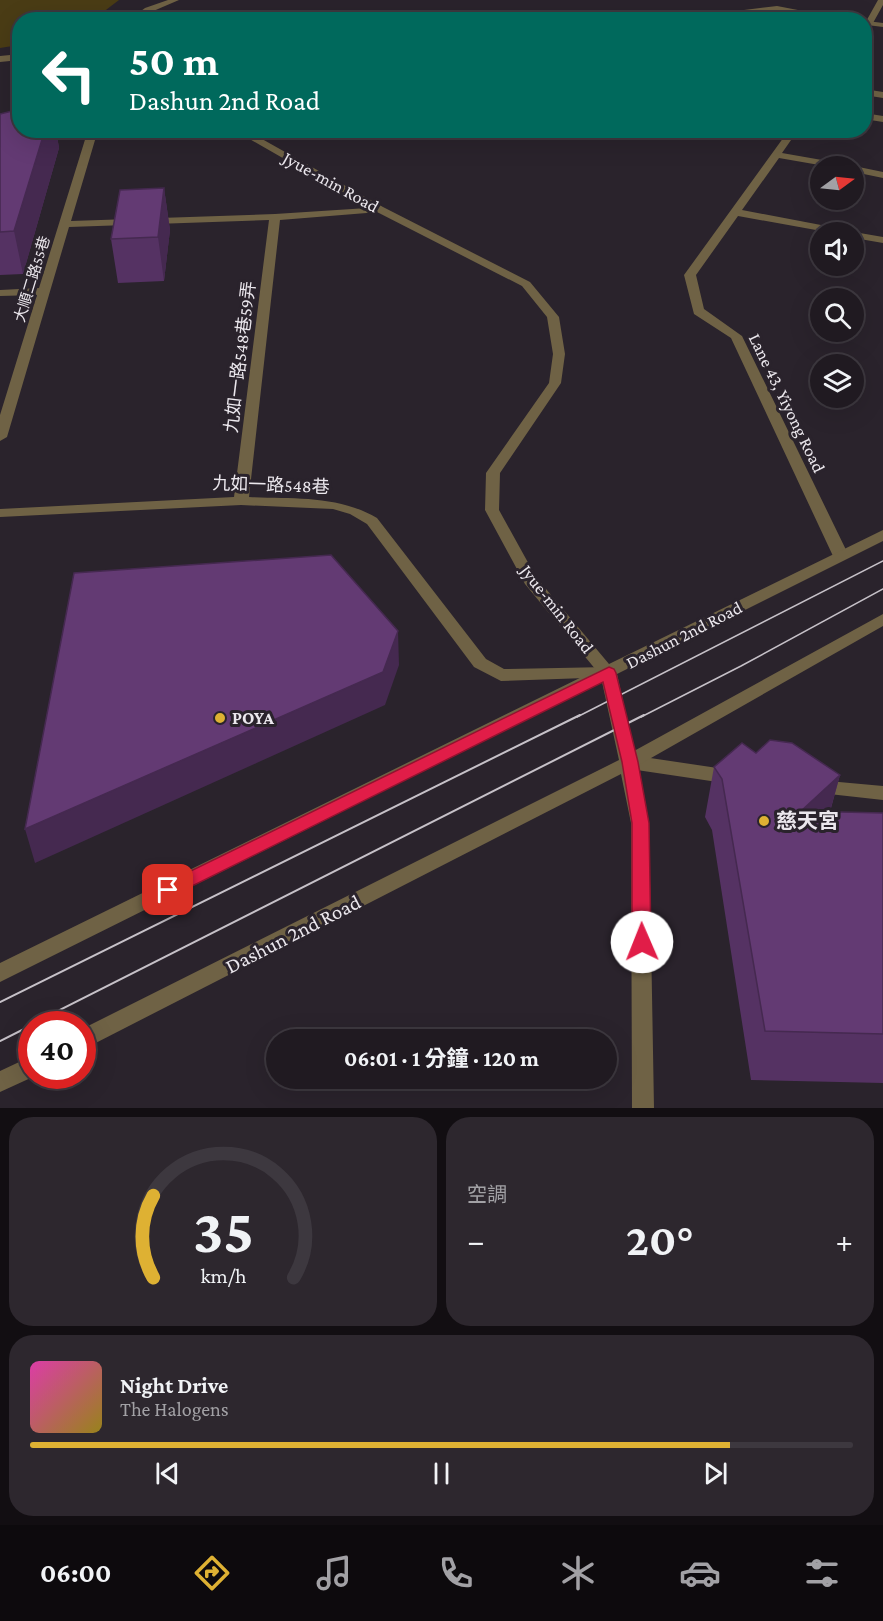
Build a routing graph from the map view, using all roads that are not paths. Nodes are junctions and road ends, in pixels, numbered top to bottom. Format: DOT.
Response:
graph roads {
  1 [pos="175,0"];
  2 [pos="748,0"];
  3 [pos="882,0"];
  4 [pos="777,8"];
  5 [pos="145,12"];
  6 [pos="741,12"];
  7 [pos="800,12"];
  8 [pos="872,15"];
  9 [pos="47,138"];
  10 [pos="91,138"];
  11 [pos="252,138"];
  12 [pos="788,138"];
  13 [pos="0,151"];
  14 [pos="776,155"];
  15 [pos="810,161"];
  16 [pos="864,171"];
  17 [pos="883,175"];
  18 [pos="379,209"];
  19 [pos="736,212"];
  20 [pos="275,217"];
  21 [pos="64,224"];
  22 [pos="810,226"];
  23 [pos="864,237"];
  24 [pos="883,240"];
  25 [pos="44,291"];
  26 [pos="0,293"];
  27 [pos="4,407"];
  28 [pos="0,436"];
  29 [pos="241,501"];
  30 [pos="0,513"];
  31 [pos="883,535"];
  32 [pos="841,556"];
  33 [pos="883,619"];
  34 [pos="609,673"];
  35 [pos="630,762"];
  36 [pos="746,780"];
  37 [pos="804,786"];
  38 [pos="883,793"];
  39 [pos="0,973"];
  40 [pos="96,1034"];
  41 [pos="18,1073"];
  42 [pos="0,1082"];
  43 [pos="643,1108"];
  1 -- 5 [label="street"];
  2 -- 4 [label="street"];
  3 -- 8 [label="street"];
  4 -- 6 [label="street"];
  4 -- 7 [label="street"];
  9 -- 13 [label="street"];
  10 -- 21 [label="street, 大順二路55巷"];
  11 -- 18 [label="street, Jyue-min Road"];
  12 -- 14 [label="street, Lane 43, Yiyong Road"];
  14 -- 15 [label="street"];
  14 -- 19 [label="street, Lane 43, Yiyong Road"];
  16 -- 17 [label="street"];
  18 -- 20 [label="street"];
  18 -- 34 [label="street, Jyue-min Road"];
  19 -- 22 [label="street"];
  19 -- 32 [label="street, Lane 43, Yiyong Road"];
  20 -- 21 [label="street"];
  20 -- 29 [label="street, 九如一路548巷59弄"];
  21 -- 25 [label="street, 大順二路55巷"];
  23 -- 24 [label="street"];
  25 -- 26 [label="street"];
  25 -- 27 [label="street, 大順二路55巷"];
  27 -- 28 [label="street, 大順二路55巷"];
  29 -- 30 [label="street, 九如一路548巷"];
  29 -- 34 [label="street, 九如一路548巷"];
  31 -- 32 [label="street, Dashun 2nd Road"];
  32 -- 34 [label="street, Dashun 2nd Road"];
  33 -- 35 [label="street, Dashun 2nd Road"];
  34 -- 35 [label="street, Jyue-min Road"];
  34 -- 39 [label="street, Dashun 2nd Road"];
  35 -- 36 [label="street"];
  35 -- 40 [label="street, Dashun 2nd Road"];
  35 -- 43 [label="street, Jyue-min Road"];
  37 -- 38 [label="street"];
  41 -- 42 [label="street"];
}
